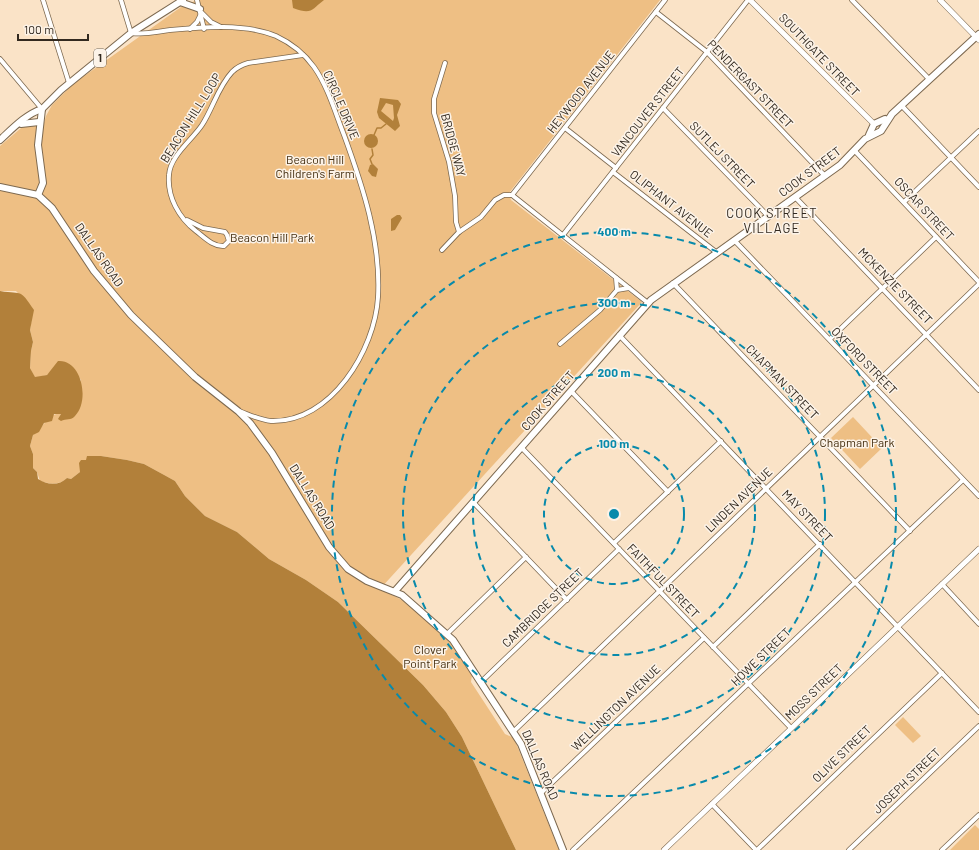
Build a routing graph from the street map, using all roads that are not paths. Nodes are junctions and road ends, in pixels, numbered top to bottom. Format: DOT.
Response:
graph roads {
  1 [pos="43,0"];
  2 [pos="121,0"];
  3 [pos="196,0"];
  4 [pos="665,0"];
  5 [pos="749,0"];
  6 [pos="852,0"];
  7 [pos="940,0"];
  8 [pos="181,1"];
  9 [pos="200,12"];
  10 [pos="656,12"];
  11 [pos="222,27"];
  12 [pos="190,29"];
  13 [pos="204,29"];
  14 [pos="131,33"];
  15 [pos="978,37"];
  16 [pos="707,52"];
  17 [pos="303,54"];
  18 [pos="0,59"];
  19 [pos="445,63"];
  20 [pos="929,79"];
  21 [pos="69,83"];
  22 [pos="902,106"];
  23 [pos="663,108"];
  24 [pos="42,109"];
  25 [pos="39,122"];
  26 [pos="877,127"];
  27 [pos="565,128"];
  28 [pos="13,129"];
  29 [pos="979,131"];
  30 [pos="0,140"];
  31 [pos="854,150"];
  32 [pos="951,158"];
  33 [pos="615,170"];
  34 [pos="825,176"];
  35 [pos="0,187"];
  36 [pos="979,187"];
  37 [pos="512,195"];
  38 [pos="38,196"];
  39 [pos="795,197"];
  40 [pos="904,202"];
  41 [pos="768,216"];
  42 [pos="187,220"];
  43 [pos="459,232"];
  44 [pos="563,235"];
  45 [pos="936,237"];
  46 [pos="734,240"];
  47 [pos="442,250"];
  48 [pos="716,252"];
  49 [pos="616,278"];
  50 [pos="673,283"];
  51 [pos="979,283"];
  52 [pos="629,288"];
  53 [pos="883,288"];
  54 [pos="617,290"];
  55 [pos="648,303"];
  56 [pos="926,334"];
  57 [pos="619,335"];
  58 [pos="830,339"];
  59 [pos="560,344"];
  60 [pos="874,385"];
  61 [pos="979,390"];
  62 [pos="571,392"];
  63 [pos="238,411"];
  64 [pos="820,437"];
  65 [pos="721,441"];
  66 [pos="522,447"];
  67 [pos="964,480"];
  68 [pos="766,488"];
  69 [pos="668,492"];
  70 [pos="979,496"];
  71 [pos="473,502"];
  72 [pos="910,531"];
  73 [pos="614,543"];
  74 [pos="820,544"];
  75 [pos="979,548"];
  76 [pos="619,549"];
  77 [pos="526,557"];
  78 [pos="856,582"];
  79 [pos="942,584"];
  80 [pos="660,590"];
  81 [pos="395,591"];
  82 [pos="567,600"];
  83 [pos="979,624"];
  84 [pos="898,626"];
  85 [pos="447,634"];
  86 [pos="704,638"];
  87 [pos="713,647"];
  88 [pos="942,673"];
  89 [pos="481,682"];
  90 [pos="748,684"];
  91 [pos="979,712"];
  92 [pos="979,726"];
  93 [pos="791,728"];
  94 [pos="514,730"];
  95 [pos="541,793"];
  96 [pos="712,804"];
  97 [pos="979,815"];
  98 [pos="563,850"];
  99 [pos="574,850"];
  100 [pos="664,850"];
  101 [pos="757,850"];
  102 [pos="849,850"];
  103 [pos="942,850"];
  1 -- 21 [label="street"];
  2 -- 14 [label="street"];
  3 -- 9 [label="street, CIRCLE DRIVE"];
  4 -- 10 [label="street, HEYWOOD AVENUE"];
  5 -- 16 [label="street, VANCOUVER STREET"];
  5 -- 26 [label="street, SOUTHGATE STREET"];
  6 -- 20 [label="street"];
  7 -- 15 [label="street"];
  8 -- 9 [label="main road"];
  8 -- 14 [label="main road, 1"];
  9 -- 11 [label="street, CIRCLE DRIVE"];
  9 -- 12 [label="street"];
  9 -- 13 [label="street, CIRCLE DRIVE"];
  10 -- 16 [label="street, PENDERGAST STREET"];
  10 -- 27 [label="street, HEYWOOD AVENUE"];
  11 -- 13 [label="street, CIRCLE DRIVE"];
  11 -- 17 [label="street, CIRCLE DRIVE"];
  12 -- 13 [label="street, CIRCLE DRIVE"];
  12 -- 14 [label="street, CIRCLE DRIVE"];
  14 -- 21 [label="main road, 1"];
  15 -- 20 [label="main road, COOK STREET"];
  16 -- 23 [label="street, VANCOUVER STREET"];
  16 -- 34 [label="street, PENDERGAST STREET"];
  17 -- 42 [label="street, BEACON HILL LOOP"];
  17 -- 63 [label="street, CIRCLE DRIVE"];
  18 -- 24 [label="street"];
  19 -- 43 [label="street, BRIDGE WAY"];
  20 -- 22 [label="main road, COOK STREET"];
  21 -- 24 [label="main road, 1"];
  22 -- 26 [label="main road, COOK STREET"];
  22 -- 32 [label="street"];
  23 -- 33 [label="street, VANCOUVER STREET"];
  23 -- 41 [label="street, SUTLEJ STREET"];
  24 -- 25 [label="main road, 1"];
  24 -- 28 [label="main road, 1"];
  25 -- 28 [label="main road, 1"];
  25 -- 38 [label="main road"];
  26 -- 31 [label="main road, COOK STREET"];
  27 -- 33 [label="street, OLIPHANT AVENUE"];
  27 -- 37 [label="street, HEYWOOD AVENUE"];
  28 -- 30 [label="main road, 1"];
  29 -- 32 [label="street"];
  31 -- 34 [label="main road, COOK STREET"];
  31 -- 40 [label="street, OSCAR STREET"];
  32 -- 36 [label="street"];
  32 -- 40 [label="street"];
  33 -- 44 [label="street, VANCOUVER STREET"];
  33 -- 48 [label="street, OLIPHANT AVENUE"];
  34 -- 39 [label="main road, COOK STREET"];
  35 -- 38 [label="main road"];
  37 -- 43 [label="street"];
  37 -- 44 [label="street"];
  38 -- 63 [label="main road, DALLAS ROAD"];
  39 -- 41 [label="main road, COOK STREET"];
  39 -- 53 [label="street, MCKENZIE STREET"];
  40 -- 45 [label="street, OSCAR STREET"];
  41 -- 46 [label="main road, COOK STREET"];
  42 -- 42 [label="street, BEACON HILL LOOP"];
  43 -- 47 [label="street"];
  44 -- 49 [label="street"];
  45 -- 51 [label="street, OSCAR STREET"];
  45 -- 53 [label="street"];
  46 -- 48 [label="main road, COOK STREET"];
  46 -- 58 [label="street, OXFORD STREET"];
  48 -- 50 [label="main road, COOK STREET"];
  49 -- 52 [label="street"];
  49 -- 54 [label="street"];
  50 -- 55 [label="main road, COOK STREET"];
  50 -- 64 [label="street, CHAPMAN STREET"];
  51 -- 56 [label="street, LINDEN AVENUE"];
  52 -- 54 [label="street"];
  52 -- 55 [label="street"];
  53 -- 56 [label="street, MCKENZIE STREET"];
  53 -- 58 [label="street"];
  54 -- 59 [label="street"];
  55 -- 57 [label="main road, COOK STREET"];
  56 -- 60 [label="street, LINDEN AVENUE"];
  56 -- 61 [label="street, MCKENZIE STREET"];
  57 -- 62 [label="main road, COOK STREET"];
  57 -- 65 [label="street, MAY STREET"];
  58 -- 60 [label="street, OXFORD STREET"];
  60 -- 64 [label="street, LINDEN AVENUE"];
  60 -- 67 [label="street, OXFORD STREET"];
  62 -- 66 [label="main road, COOK STREET"];
  62 -- 69 [label="street"];
  63 -- 81 [label="main road, DALLAS ROAD"];
  64 -- 68 [label="street, LINDEN AVENUE"];
  64 -- 72 [label="street, CHAPMAN STREET"];
  65 -- 68 [label="street, MAY STREET"];
  65 -- 69 [label="street"];
  66 -- 71 [label="main road, COOK STREET"];
  66 -- 73 [label="street, FAITHFUL STREET"];
  67 -- 70 [label="street, OXFORD STREET"];
  67 -- 72 [label="street, HOWE STREET"];
  68 -- 74 [label="street, MAY STREET"];
  68 -- 80 [label="street, LINDEN AVENUE"];
  69 -- 73 [label="street"];
  71 -- 77 [label="street"];
  71 -- 81 [label="main road, COOK STREET"];
  72 -- 78 [label="street, HOWE STREET"];
  73 -- 76 [label="street, FAITHFUL STREET"];
  74 -- 78 [label="street, MAY STREET"];
  74 -- 87 [label="street"];
  75 -- 79 [label="street, MOSS STREET"];
  76 -- 80 [label="street, FAITHFUL STREET"];
  76 -- 82 [label="street, CAMBRIDGE STREET"];
  77 -- 82 [label="street"];
  77 -- 85 [label="street"];
  78 -- 84 [label="street, MAY STREET"];
  78 -- 90 [label="street, HOWE STREET"];
  79 -- 83 [label="street"];
  79 -- 84 [label="street, MOSS STREET"];
  80 -- 86 [label="street, FAITHFUL STREET"];
  80 -- 94 [label="street, LINDEN AVENUE"];
  81 -- 85 [label="main road, DALLAS ROAD"];
  82 -- 89 [label="street, CAMBRIDGE STREET"];
  84 -- 88 [label="street, MAY STREET"];
  84 -- 93 [label="street, MOSS STREET"];
  85 -- 89 [label="main road, DALLAS ROAD"];
  86 -- 87 [label="street, FAITHFUL STREET"];
  86 -- 95 [label="street, WELLINGTON AVENUE"];
  87 -- 90 [label="street, FAITHFUL STREET"];
  88 -- 91 [label="street, MAY STREET"];
  88 -- 101 [label="street, OLIVE STREET"];
  89 -- 94 [label="main road, DALLAS ROAD"];
  90 -- 93 [label="street, FAITHFUL STREET"];
  90 -- 99 [label="street, HOWE STREET"];
  92 -- 102 [label="street, JOSEPH STREET"];
  93 -- 96 [label="street, MOSS STREET"];
  94 -- 95 [label="main road, DALLAS ROAD"];
  95 -- 98 [label="main road, DALLAS ROAD"];
  96 -- 100 [label="street, MOSS STREET"];
  96 -- 101 [label="street"];
  97 -- 103 [label="street"];
}
